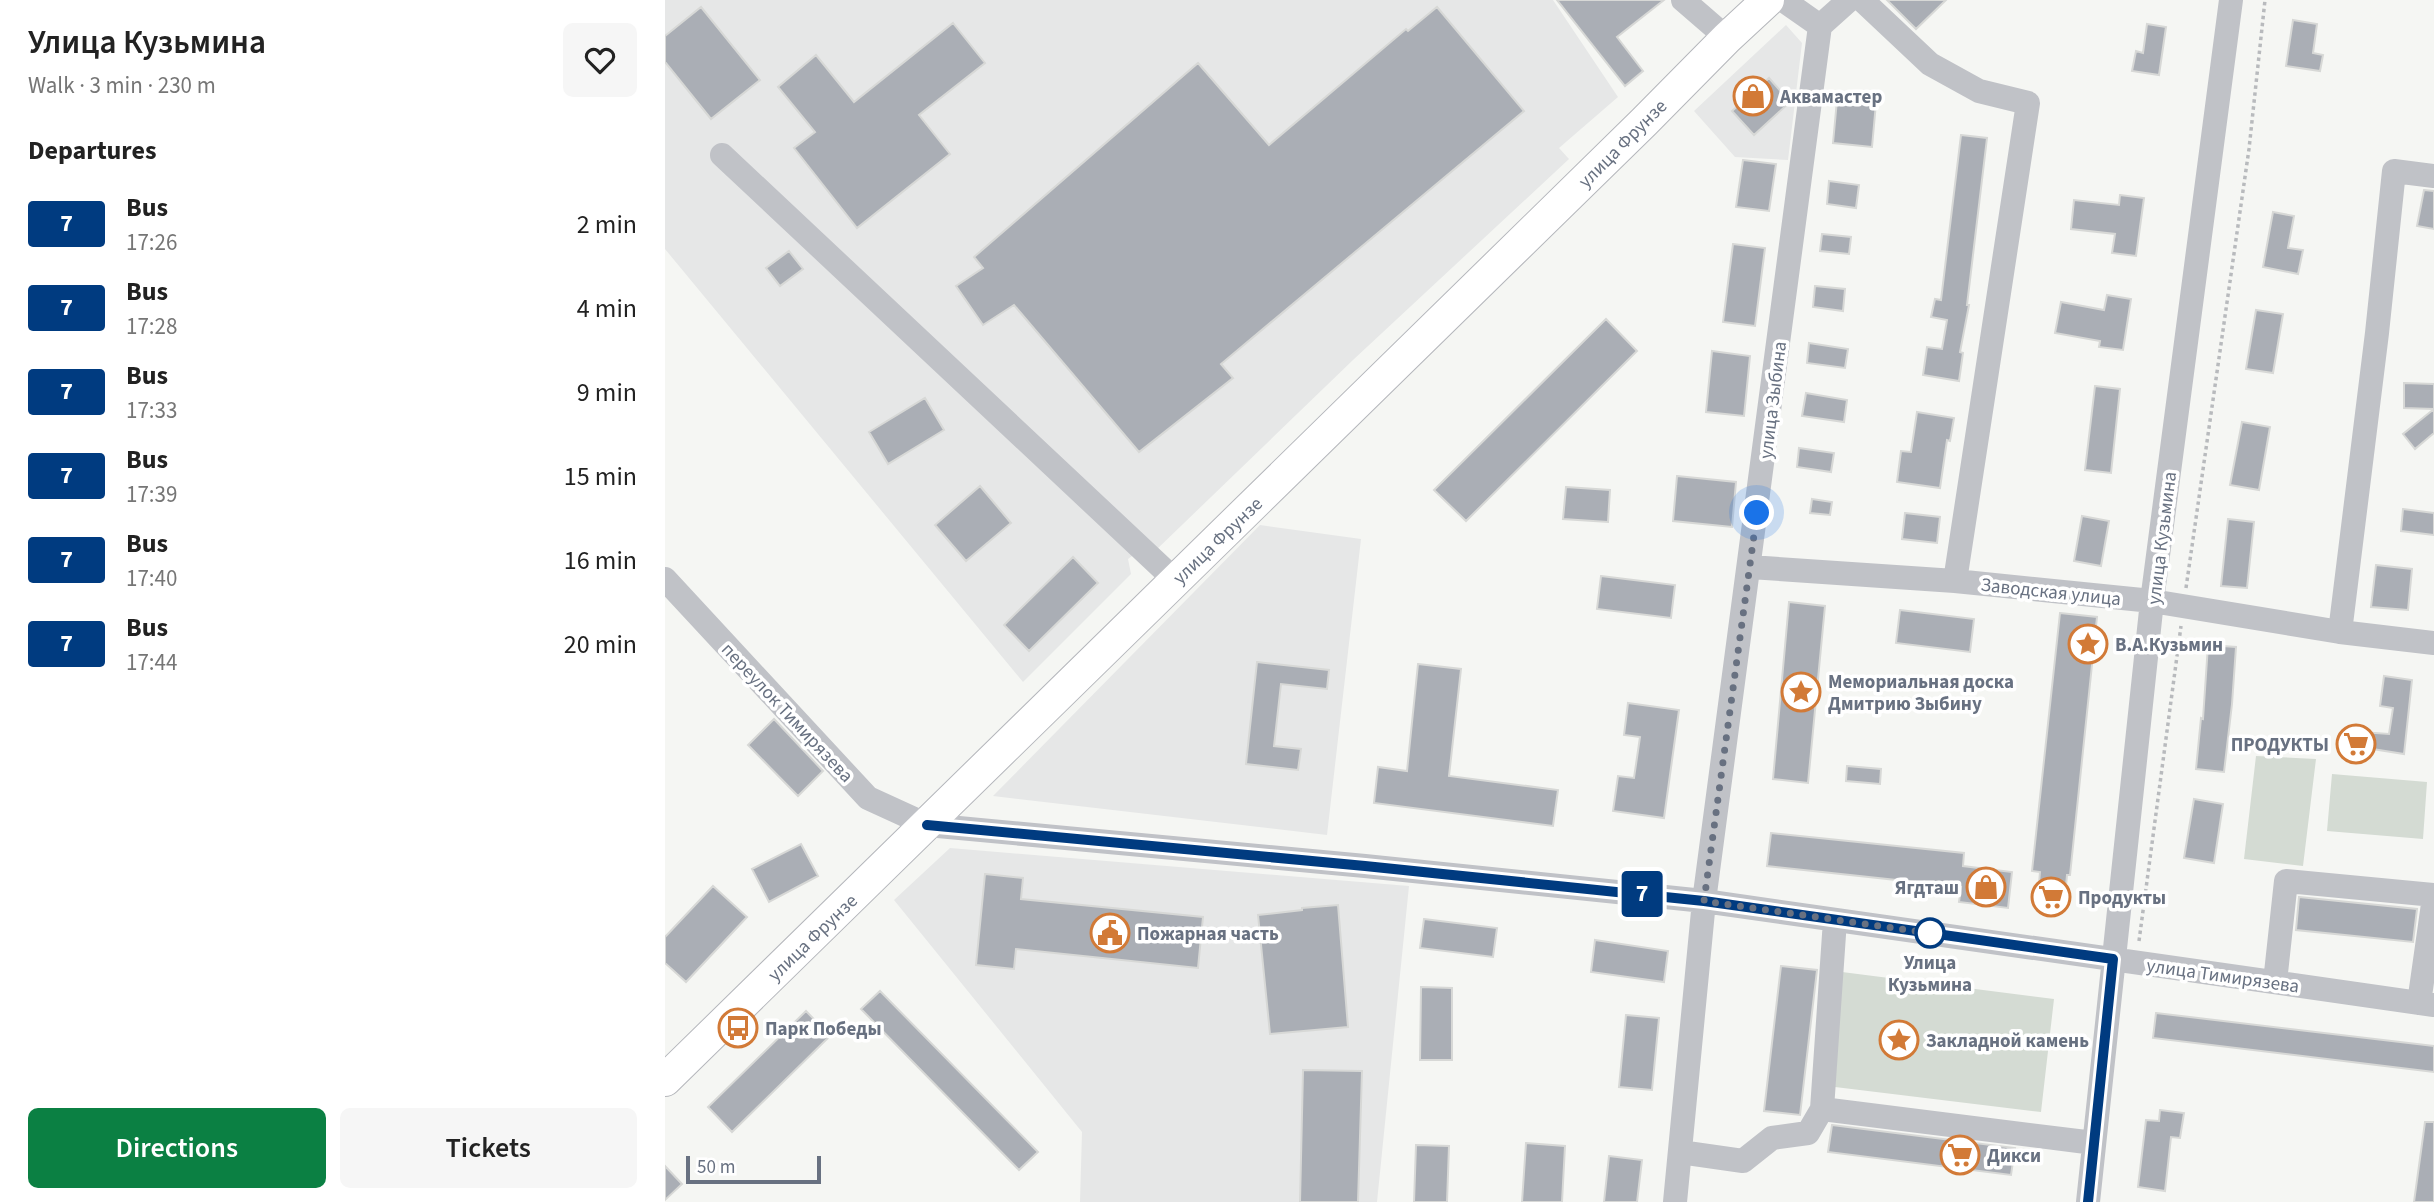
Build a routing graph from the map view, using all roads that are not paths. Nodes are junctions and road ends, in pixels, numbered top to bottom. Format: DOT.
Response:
graph roads {
  1 [pos="1683,0"];
  2 [pos="1768,0"];
  3 [pos="1783,0"];
  4 [pos="1849,0"];
  5 [pos="1862,0"];
  6 [pos="2231,0"];
  7 [pos="1820,26"];
  8 [pos="1727,38"];
  9 [pos="722,155"];
  10 [pos="2434,176"];
  11 [pos="1750,567"];
  12 [pos="665,579"];
  13 [pos="1175,581"];
  14 [pos="1955,581"];
  15 [pos="2152,601"];
  16 [pos="2340,632"];
  17 [pos="2434,643"];
  18 [pos="927,825"];
  19 [pos="2434,896"];
  20 [pos="1704,901"];
  21 [pos="1835,920"];
  22 [pos="2113,959"];
  23 [pos="2275,982"];
  24 [pos="2426,1004"];
  25 [pos="665,1080"];
  26 [pos="1822,1109"];
  27 [pos="2094,1143"];
  28 [pos="1679,1152"];
  29 [pos="1675,1202"];
  30 [pos="2088,1202"];
  1 -- 8 [label="street"];
  2 -- 8 [label="main road, улица Фрунзе"];
  3 -- 7 [label="street"];
  4 -- 7 [label="street"];
  5 -- 14 [label="street"];
  6 -- 15 [label="street, улица Кузьмина"];
  7 -- 11 [label="street, улица Зыбина"];
  8 -- 13 [label="main road, улица Фрунзе"];
  9 -- 13 [label="street"];
  10 -- 16 [label="street"];
  11 -- 14 [label="street, Заводская улица"];
  11 -- 20 [label="street, улица Зыбина"];
  12 -- 18 [label="street, переулок Тимирязева"];
  13 -- 18 [label="main road, улица Фрунзе"];
  14 -- 15 [label="street, Заводская улица"];
  15 -- 16 [label="street, Заводская улица"];
  15 -- 22 [label="street, улица Кузьмина"];
  16 -- 17 [label="street, Заводская улица"];
  18 -- 20 [label="street, улица Тимирязева"];
  18 -- 25 [label="main road, улица Фрунзе"];
  19 -- 23 [label="street"];
  19 -- 24 [label="street"];
  20 -- 21 [label="street, улица Тимирязева"];
  20 -- 28 [label="street, улица Зыбина"];
  21 -- 22 [label="street, улица Тимирязева"];
  21 -- 26 [label="street"];
  22 -- 23 [label="street, улица Тимирязева"];
  22 -- 27 [label="street, улица Кузьмина"];
  23 -- 24 [label="street, улица Тимирязева"];
  26 -- 27 [label="street"];
  26 -- 28 [label="street"];
  27 -- 30 [label="street, улица Кузьмина"];
  28 -- 29 [label="street, улица Зыбина"];
}
